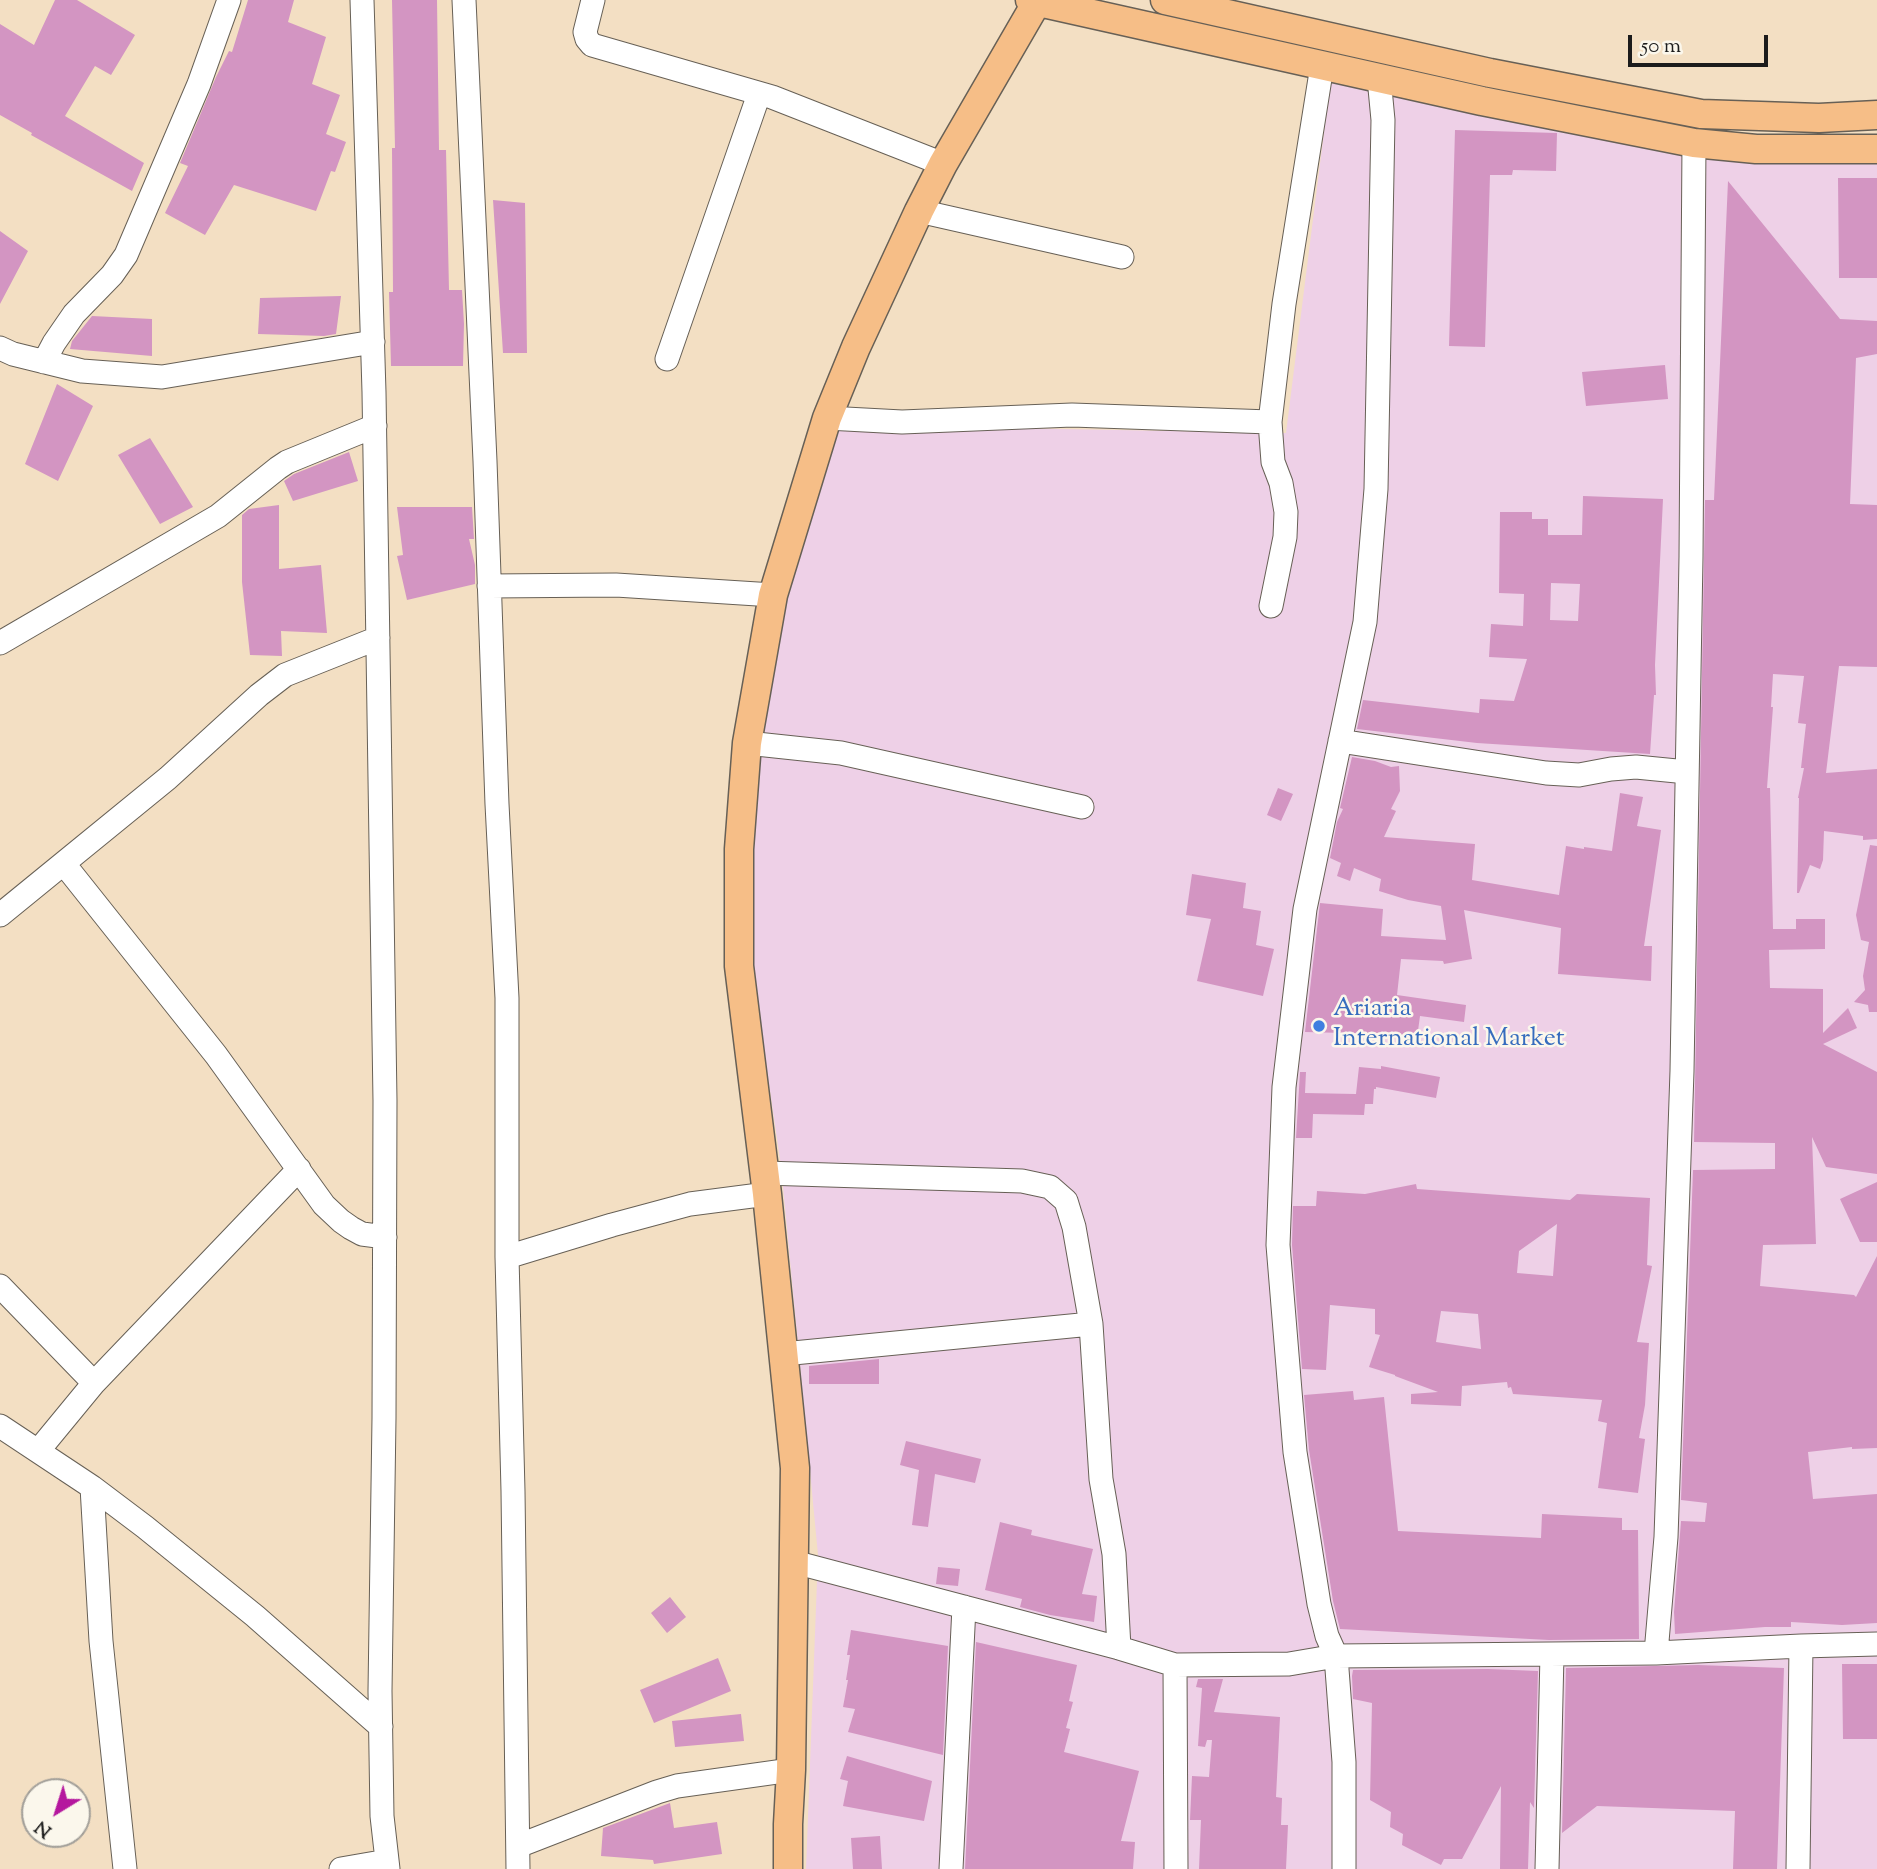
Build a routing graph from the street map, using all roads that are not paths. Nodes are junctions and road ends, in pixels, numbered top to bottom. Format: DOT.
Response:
graph roads {
  1 [pos="229,0"];
  2 [pos="362,0"];
  3 [pos="464,0"];
  4 [pos="593,0"];
  5 [pos="1035,0"];
  6 [pos="1165,0"];
  7 [pos="1322,66"];
  8 [pos="1379,78"];
  9 [pos="759,94"];
  10 [pos="1877,116"];
  11 [pos="1694,144"];
  12 [pos="1877,149"];
  13 [pos="943,164"];
  14 [pos="919,211"];
  15 [pos="1122,257"];
  16 [pos="373,342"];
  17 [pos="0,348"];
  18 [pos="667,359"];
  19 [pos="44,362"];
  20 [pos="827,418"];
  21 [pos="1270,422"];
  22 [pos="375,426"];
  23 [pos="489,586"];
  24 [pos="773,595"];
  25 [pos="1271,606"];
  26 [pos="378,638"];
  27 [pos="0,643"];
  28 [pos="1340,741"];
  29 [pos="747,743"];
  30 [pos="1687,772"];
  31 [pos="1082,807"];
  32 [pos="64,864"];
  33 [pos="0,915"];
  34 [pos="299,1169"];
  35 [pos="765,1183"];
  36 [pos="385,1237"];
  37 [pos="507,1257"];
  38 [pos="0,1286"];
  39 [pos="1091,1324"];
  40 [pos="783,1354"];
  41 [pos="94,1383"];
  42 [pos="4,1432"];
  43 [pos="38,1451"];
  44 [pos="92,1488"];
  45 [pos="794,1562"];
  46 [pos="964,1607"];
  47 [pos="1877,1644"];
  48 [pos="1801,1646"];
  49 [pos="1119,1648"];
  50 [pos="1656,1653"];
  51 [pos="1552,1654"];
  52 [pos="1336,1656"];
  53 [pos="1175,1665"];
  54 [pos="381,1727"];
  55 [pos="791,1770"];
  56 [pos="518,1846"];
  57 [pos="387,1865"];
  58 [pos="125,1869"];
  59 [pos="341,1869"];
  60 [pos="518,1869"];
  61 [pos="788,1869"];
  62 [pos="951,1869"];
  63 [pos="1176,1869"];
  64 [pos="1344,1869"];
  65 [pos="1547,1869"];
  66 [pos="1798,1869"];
  1 -- 19 [label="street"];
  2 -- 16 [label="street"];
  3 -- 23 [label="street"];
  4 -- 9 [label="street"];
  5 -- 7 [label="main road"];
  5 -- 13 [label="main road"];
  6 -- 10 [label="main road"];
  7 -- 8 [label="main road"];
  7 -- 21 [label="street"];
  8 -- 11 [label="main road"];
  8 -- 28 [label="street"];
  9 -- 13 [label="street"];
  9 -- 18 [label="street"];
  11 -- 12 [label="main road"];
  11 -- 30 [label="street"];
  13 -- 14 [label="main road"];
  14 -- 15 [label="street"];
  14 -- 20 [label="main road"];
  16 -- 19 [label="street"];
  16 -- 22 [label="street"];
  17 -- 19 [label="street"];
  20 -- 21 [label="street"];
  20 -- 24 [label="main road"];
  21 -- 25 [label="street"];
  22 -- 26 [label="street"];
  22 -- 27 [label="street"];
  23 -- 24 [label="street"];
  23 -- 37 [label="street"];
  24 -- 29 [label="main road"];
  26 -- 32 [label="street"];
  26 -- 36 [label="street"];
  28 -- 30 [label="street"];
  28 -- 52 [label="street"];
  29 -- 31 [label="street"];
  29 -- 35 [label="main road"];
  30 -- 50 [label="street"];
  32 -- 33 [label="street"];
  32 -- 34 [label="street"];
  34 -- 36 [label="street"];
  34 -- 41 [label="street"];
  35 -- 37 [label="street"];
  35 -- 39 [label="street"];
  35 -- 40 [label="main road"];
  36 -- 54 [label="street"];
  37 -- 56 [label="street"];
  38 -- 41 [label="street"];
  39 -- 40 [label="street"];
  39 -- 49 [label="street"];
  40 -- 45 [label="main road"];
  41 -- 43 [label="street"];
  42 -- 43 [label="street"];
  43 -- 44 [label="street"];
  44 -- 54 [label="street"];
  44 -- 58 [label="street"];
  45 -- 46 [label="street"];
  45 -- 55 [label="main road"];
  46 -- 49 [label="street"];
  46 -- 62 [label="street"];
  47 -- 48 [label="street"];
  48 -- 50 [label="street"];
  48 -- 66 [label="street"];
  49 -- 53 [label="street"];
  50 -- 51 [label="street"];
  51 -- 52 [label="street"];
  51 -- 65 [label="street"];
  52 -- 53 [label="street"];
  52 -- 64 [label="street"];
  53 -- 63 [label="street"];
  54 -- 57 [label="street"];
  55 -- 56 [label="street"];
  55 -- 61 [label="main road"];
  56 -- 60 [label="street"];
  57 -- 59 [label="street"];
}
